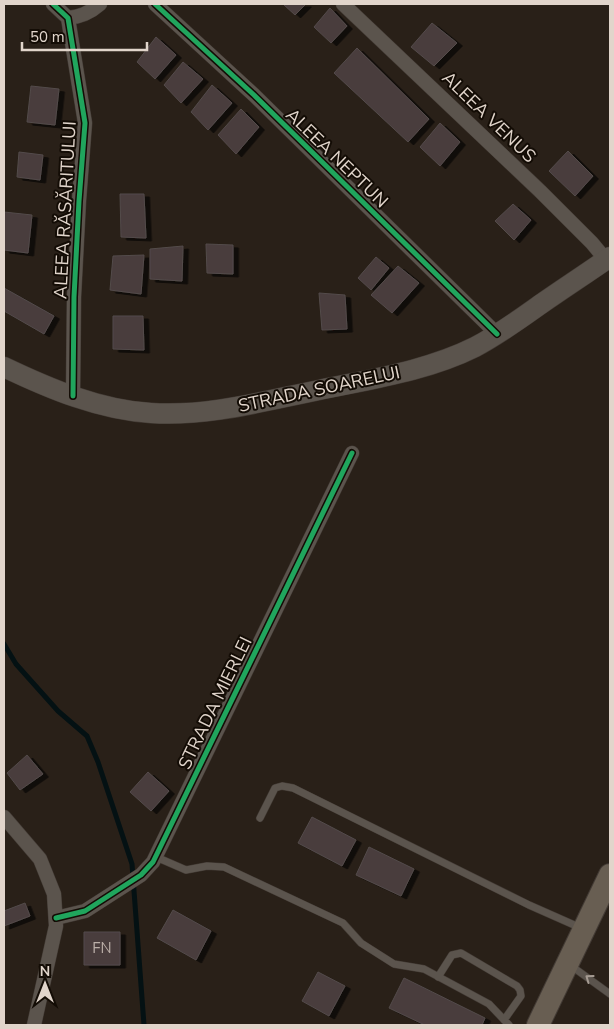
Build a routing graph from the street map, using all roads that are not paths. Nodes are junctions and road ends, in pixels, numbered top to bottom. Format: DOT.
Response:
graph roads {
  1 [pos="53,4"];
  2 [pos="100,4"];
  3 [pos="155,4"];
  4 [pos="343,4"];
  5 [pos="68,18"];
  6 [pos="608,259"];
  7 [pos="497,334"];
  8 [pos="4,367"];
  9 [pos="73,396"];
  10 [pos="352,453"];
  11 [pos="4,817"];
  12 [pos="260,818"];
  13 [pos="156,856"];
  14 [pos="609,882"];
  15 [pos="56,918"];
  16 [pos="584,930"];
  17 [pos="568,963"];
  18 [pos="438,977"];
  19 [pos="610,994"];
  20 [pos="507,1022"];
  21 [pos="34,1025"];
  22 [pos="538,1025"];
  1 -- 5 [label="street"];
  2 -- 5 [label="street"];
  3 -- 7 [label="street, ALEEA NEPTUN"];
  4 -- 6 [label="street, ALEEA VENUS"];
  5 -- 9 [label="street, ALEEA RĂSĂRITULUI"];
  6 -- 7 [label="main road, STRADA SOARELUI"];
  7 -- 9 [label="main road, STRADA SOARELUI"];
  8 -- 9 [label="main road, STRADA SOARELUI"];
  10 -- 13 [label="street, STRADA MIERLEI"];
  11 -- 15 [label="street"];
  12 -- 16 [label="lane"];
  13 -- 15 [label="street, STRADA MIERLEI"];
  13 -- 18 [label="lane"];
  14 -- 16 [label="highway"];
  15 -- 21 [label="street"];
  16 -- 17 [label="highway"];
  19 -- 17 [label="lane, one-way"];
  17 -- 22 [label="highway"];
  18 -- 20 [label="lane"];
  18 -- 20 [label="lane"];
}
